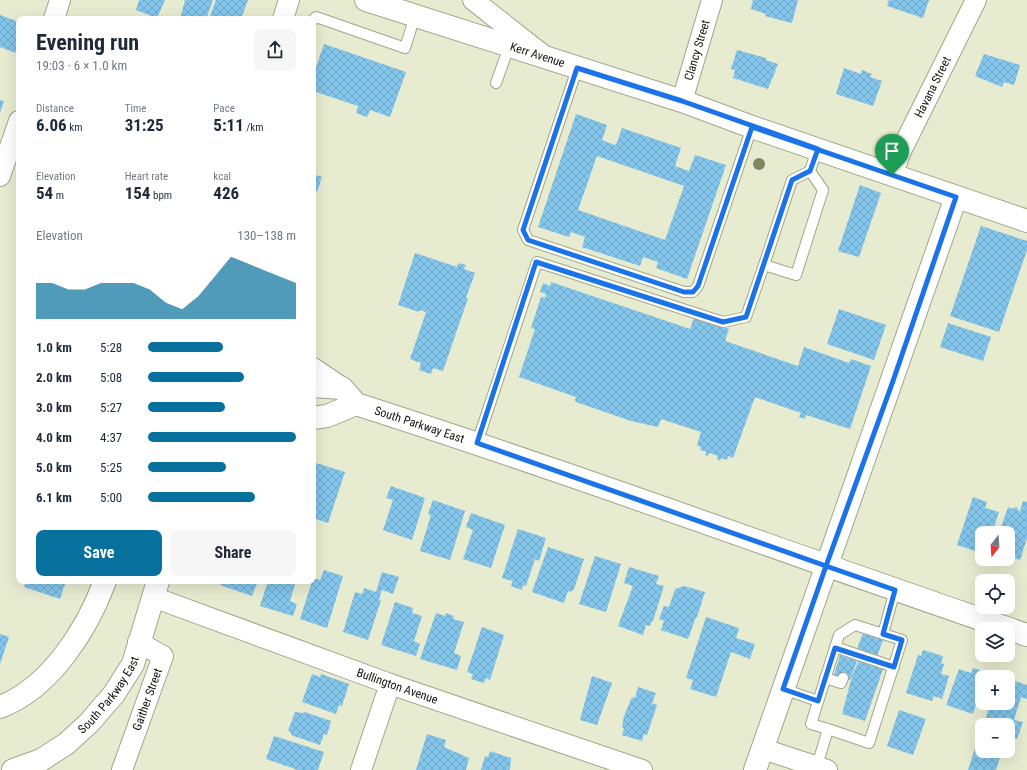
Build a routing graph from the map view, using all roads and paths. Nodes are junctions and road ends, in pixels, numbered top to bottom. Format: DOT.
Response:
graph roads {
  1 [pos="60,0"];
  2 [pos="289,0"];
  3 [pos="366,0"];
  4 [pos="473,0"];
  5 [pos="712,0"];
  6 [pos="976,0"];
  7 [pos="55,16"];
  8 [pos="284,16"];
  9 [pos="415,16"];
  10 [pos="316,17"];
  11 [pos="508,47"];
  12 [pos="547,59"];
  13 [pos="577,68"];
  14 [pos="496,83"];
  15 [pos="682,101"];
  16 [pos="752,127"];
  17 [pos="16,130"];
  18 [pos="818,149"];
  19 [pos="810,171"];
  20 [pos="892,175"];
  21 [pos="0,176"];
  22 [pos="956,197"];
  23 [pos="1027,221"];
  24 [pos="764,265"];
  25 [pos="316,371"];
  26 [pos="316,387"];
  27 [pos="349,396"];
  28 [pos="316,418"];
  29 [pos="477,443"];
  30 [pos="826,566"];
  31 [pos="104,584"];
  32 [pos="155,589"];
  33 [pos="895,590"];
  34 [pos="883,634"];
  35 [pos="1027,635"];
  36 [pos="138,642"];
  37 [pos="835,648"];
  38 [pos="894,667"];
  39 [pos="825,678"];
  40 [pos="843,678"];
  41 [pos="390,684"];
  42 [pos="783,689"];
  43 [pos="818,701"];
  44 [pos="0,707"];
  45 [pos="828,729"];
  46 [pos="763,749"];
  47 [pos="822,768"];
  48 [pos="13,770"];
  49 [pos="122,770"];
  50 [pos="361,770"];
  51 [pos="642,770"];
  52 [pos="755,770"];
  1 -- 7 [label="street"];
  2 -- 8 [label="street"];
  3 -- 9 [label="main road, Kerr Avenue"];
  4 -- 12 [label="street"];
  5 -- 15 [label="street, Clancy Street"];
  6 -- 20 [label="street, Havana Street"];
  9 -- 10 [label="lane"];
  9 -- 11 [label="main road, Kerr Avenue"];
  11 -- 12 [label="main road, Kerr Avenue"];
  11 -- 14 [label="lane"];
  12 -- 13 [label="main road, Kerr Avenue"];
  13 -- 15 [label="main road, Kerr Avenue"];
  13 -- 16 [label="lane"];
  15 -- 16 [label="main road, Kerr Avenue"];
  16 -- 18 [label="main road, Kerr Avenue"];
  17 -- 21 [label="street"];
  18 -- 19 [label="lane"];
  18 -- 20 [label="main road, Kerr Avenue"];
  19 -- 24 [label="lane"];
  19 -- 24 [label="lane"];
  20 -- 22 [label="main road, Kerr Avenue"];
  22 -- 23 [label="main road, Kerr Avenue"];
  22 -- 30 [label="main road"];
  24 -- 29 [label="lane"];
  25 -- 27 [label="main road, South Parkway East"];
  26 -- 27 [label="main road, South Parkway East"];
  27 -- 28 [label="main road"];
  27 -- 29 [label="main road, South Parkway East"];
  29 -- 30 [label="main road, South Parkway East"];
  30 -- 33 [label="main road, South Parkway East"];
  30 -- 42 [label="main road"];
  31 -- 44 [label="main road"];
  32 -- 36 [label="main road, South Parkway East"];
  32 -- 41 [label="street, Bullington Avenue"];
  33 -- 34 [label="lane"];
  33 -- 35 [label="main road, South Parkway East"];
  34 -- 37 [label="lane"];
  34 -- 38 [label="lane"];
  36 -- 48 [label="main road, South Parkway East"];
  36 -- 49 [label="street, Gaither Street"];
  37 -- 38 [label="lane"];
  37 -- 39 [label="lane"];
  38 -- 45 [label="lane"];
  39 -- 40 [label="lane"];
  39 -- 43 [label="lane"];
  41 -- 50 [label="street"];
  41 -- 51 [label="street, Bullington Avenue"];
  42 -- 43 [label="lane"];
  42 -- 46 [label="main road"];
  43 -- 45 [label="lane"];
  45 -- 47 [label="lane"];
  46 -- 47 [label="street"];
  46 -- 52 [label="main road"];
}
